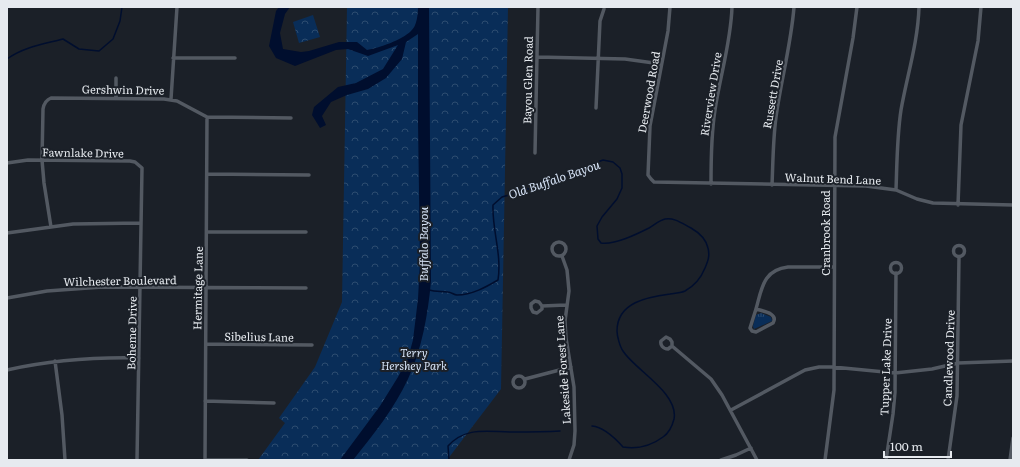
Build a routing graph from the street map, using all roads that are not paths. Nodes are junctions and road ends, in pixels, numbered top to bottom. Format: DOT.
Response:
graph roads {
  1 [pos="177,7"];
  2 [pos="538,7"];
  3 [pos="670,7"];
  4 [pos="732,7"];
  5 [pos="794,7"];
  6 [pos="857,7"];
  7 [pos="919,7"];
  8 [pos="981,7"];
  9 [pos="604,9"];
  10 [pos="537,57"];
  11 [pos="173,58"];
  12 [pos="235,58"];
  13 [pos="598,58"];
  14 [pos="661,64"];
  15 [pos="116,78"];
  16 [pos="116,98"];
  17 [pos="171,99"];
  18 [pos="596,108"];
  19 [pos="208,117"];
  20 [pos="291,118"];
  21 [pos="535,153"];
  22 [pos="42,160"];
  23 [pos="7,164"];
  24 [pos="207,174"];
  25 [pos="308,175"];
  26 [pos="651,180"];
  27 [pos="142,182"];
  28 [pos="711,184"];
  29 [pos="772,185"];
  30 [pos="834,185"];
  31 [pos="896,190"];
  32 [pos="958,204"];
  33 [pos="1013,206"];
  34 [pos="142,223"];
  35 [pos="50,226"];
  36 [pos="207,232"];
  37 [pos="306,232"];
  38 [pos="7,233"];
  39 [pos="562,256"];
  40 [pos="959,256"];
  41 [pos="834,267"];
  42 [pos="896,273"];
  43 [pos="140,287"];
  44 [pos="206,288"];
  45 [pos="306,288"];
  46 [pos="7,298"];
  47 [pos="566,305"];
  48 [pos="542,306"];
  49 [pos="756,309"];
  50 [pos="206,344"];
  51 [pos="312,346"];
  52 [pos="672,346"];
  53 [pos="139,358"];
  54 [pos="55,361"];
  55 [pos="1013,361"];
  56 [pos="958,363"];
  57 [pos="571,367"];
  58 [pos="833,367"];
  59 [pos="7,370"];
  60 [pos="895,372"];
  61 [pos="525,379"];
  62 [pos="205,401"];
  63 [pos="274,403"];
  64 [pos="731,410"];
  65 [pos="1013,438"];
  66 [pos="751,448"];
  67 [pos="66,460"];
  68 [pos="137,460"];
  69 [pos="205,460"];
  70 [pos="247,460"];
  71 [pos="569,460"];
  72 [pos="721,460"];
  73 [pos="757,460"];
  74 [pos="825,460"];
  75 [pos="886,460"];
  76 [pos="948,460"];
  77 [pos="1010,460"];
  1 -- 11 [label="street"];
  2 -- 10 [label="street, Bayou Glen Road"];
  3 -- 14 [label="street, Deerwood Road"];
  4 -- 28 [label="street, Riverview Drive"];
  5 -- 29 [label="street, Russett Drive"];
  6 -- 30 [label="street, Cranbrook Road"];
  7 -- 31 [label="street"];
  8 -- 32 [label="street"];
  9 -- 13 [label="street"];
  10 -- 13 [label="street"];
  10 -- 21 [label="street, Bayou Glen Road"];
  11 -- 12 [label="street"];
  11 -- 17 [label="street"];
  13 -- 14 [label="street"];
  13 -- 18 [label="street"];
  14 -- 26 [label="street, Deerwood Road"];
  15 -- 16 [label="street"];
  16 -- 17 [label="street, Gershwin Drive"];
  16 -- 22 [label="street, Gershwin Drive"];
  17 -- 19 [label="street, Gershwin Drive"];
  19 -- 20 [label="street, Gershwin Drive"];
  19 -- 24 [label="street, Hermitage Lane"];
  22 -- 23 [label="street, Fawnlake Drive"];
  22 -- 27 [label="street, Fawnlake Drive"];
  22 -- 35 [label="street"];
  24 -- 25 [label="street"];
  24 -- 36 [label="street, Hermitage Lane"];
  26 -- 28 [label="street, Walnut Bend Lane"];
  27 -- 34 [label="street, Boheme Drive"];
  28 -- 29 [label="street, Walnut Bend Lane"];
  29 -- 30 [label="street, Walnut Bend Lane"];
  30 -- 31 [label="street, Walnut Bend Lane"];
  30 -- 41 [label="street, Cranbrook Road"];
  31 -- 32 [label="street, Walnut Bend Lane"];
  32 -- 33 [label="street, Walnut Bend Lane"];
  34 -- 35 [label="street"];
  34 -- 43 [label="street, Boheme Drive"];
  35 -- 38 [label="street"];
  36 -- 37 [label="street"];
  36 -- 44 [label="street, Hermitage Lane"];
  39 -- 39 [label="street, Lakeside Forest Lane"];
  39 -- 47 [label="street, Lakeside Forest Lane"];
  40 -- 56 [label="street, Candlewood Drive"];
  41 -- 49 [label="street"];
  41 -- 58 [label="street, Cranbrook Road"];
  42 -- 60 [label="street, Tupper Lake Drive"];
  43 -- 44 [label="street, Wilchester Boulevard"];
  43 -- 46 [label="street, Wilchester Boulevard"];
  43 -- 53 [label="street, Boheme Drive"];
  44 -- 45 [label="street, Wilchester Boulevard"];
  44 -- 50 [label="street, Hermitage Lane"];
  47 -- 48 [label="street"];
  47 -- 57 [label="street, Lakeside Forest Lane"];
  49 -- 49 [label="street"];
  50 -- 51 [label="street, Sibelius Lane"];
  50 -- 62 [label="street, Hermitage Lane"];
  52 -- 64 [label="street"];
  53 -- 54 [label="street"];
  53 -- 68 [label="street, Boheme Drive"];
  54 -- 59 [label="street"];
  54 -- 67 [label="street"];
  55 -- 56 [label="street"];
  56 -- 60 [label="street"];
  56 -- 76 [label="street, Candlewood Drive"];
  57 -- 61 [label="street"];
  57 -- 71 [label="street, Lakeside Forest Lane"];
  58 -- 60 [label="street"];
  58 -- 64 [label="street"];
  58 -- 74 [label="street, Cranbrook Road"];
  60 -- 75 [label="street, Tupper Lake Drive"];
  62 -- 63 [label="street"];
  62 -- 69 [label="street, Hermitage Lane"];
  64 -- 66 [label="street"];
  65 -- 77 [label="street"];
  66 -- 72 [label="street"];
  66 -- 73 [label="street"];
  69 -- 70 [label="street"];
}
